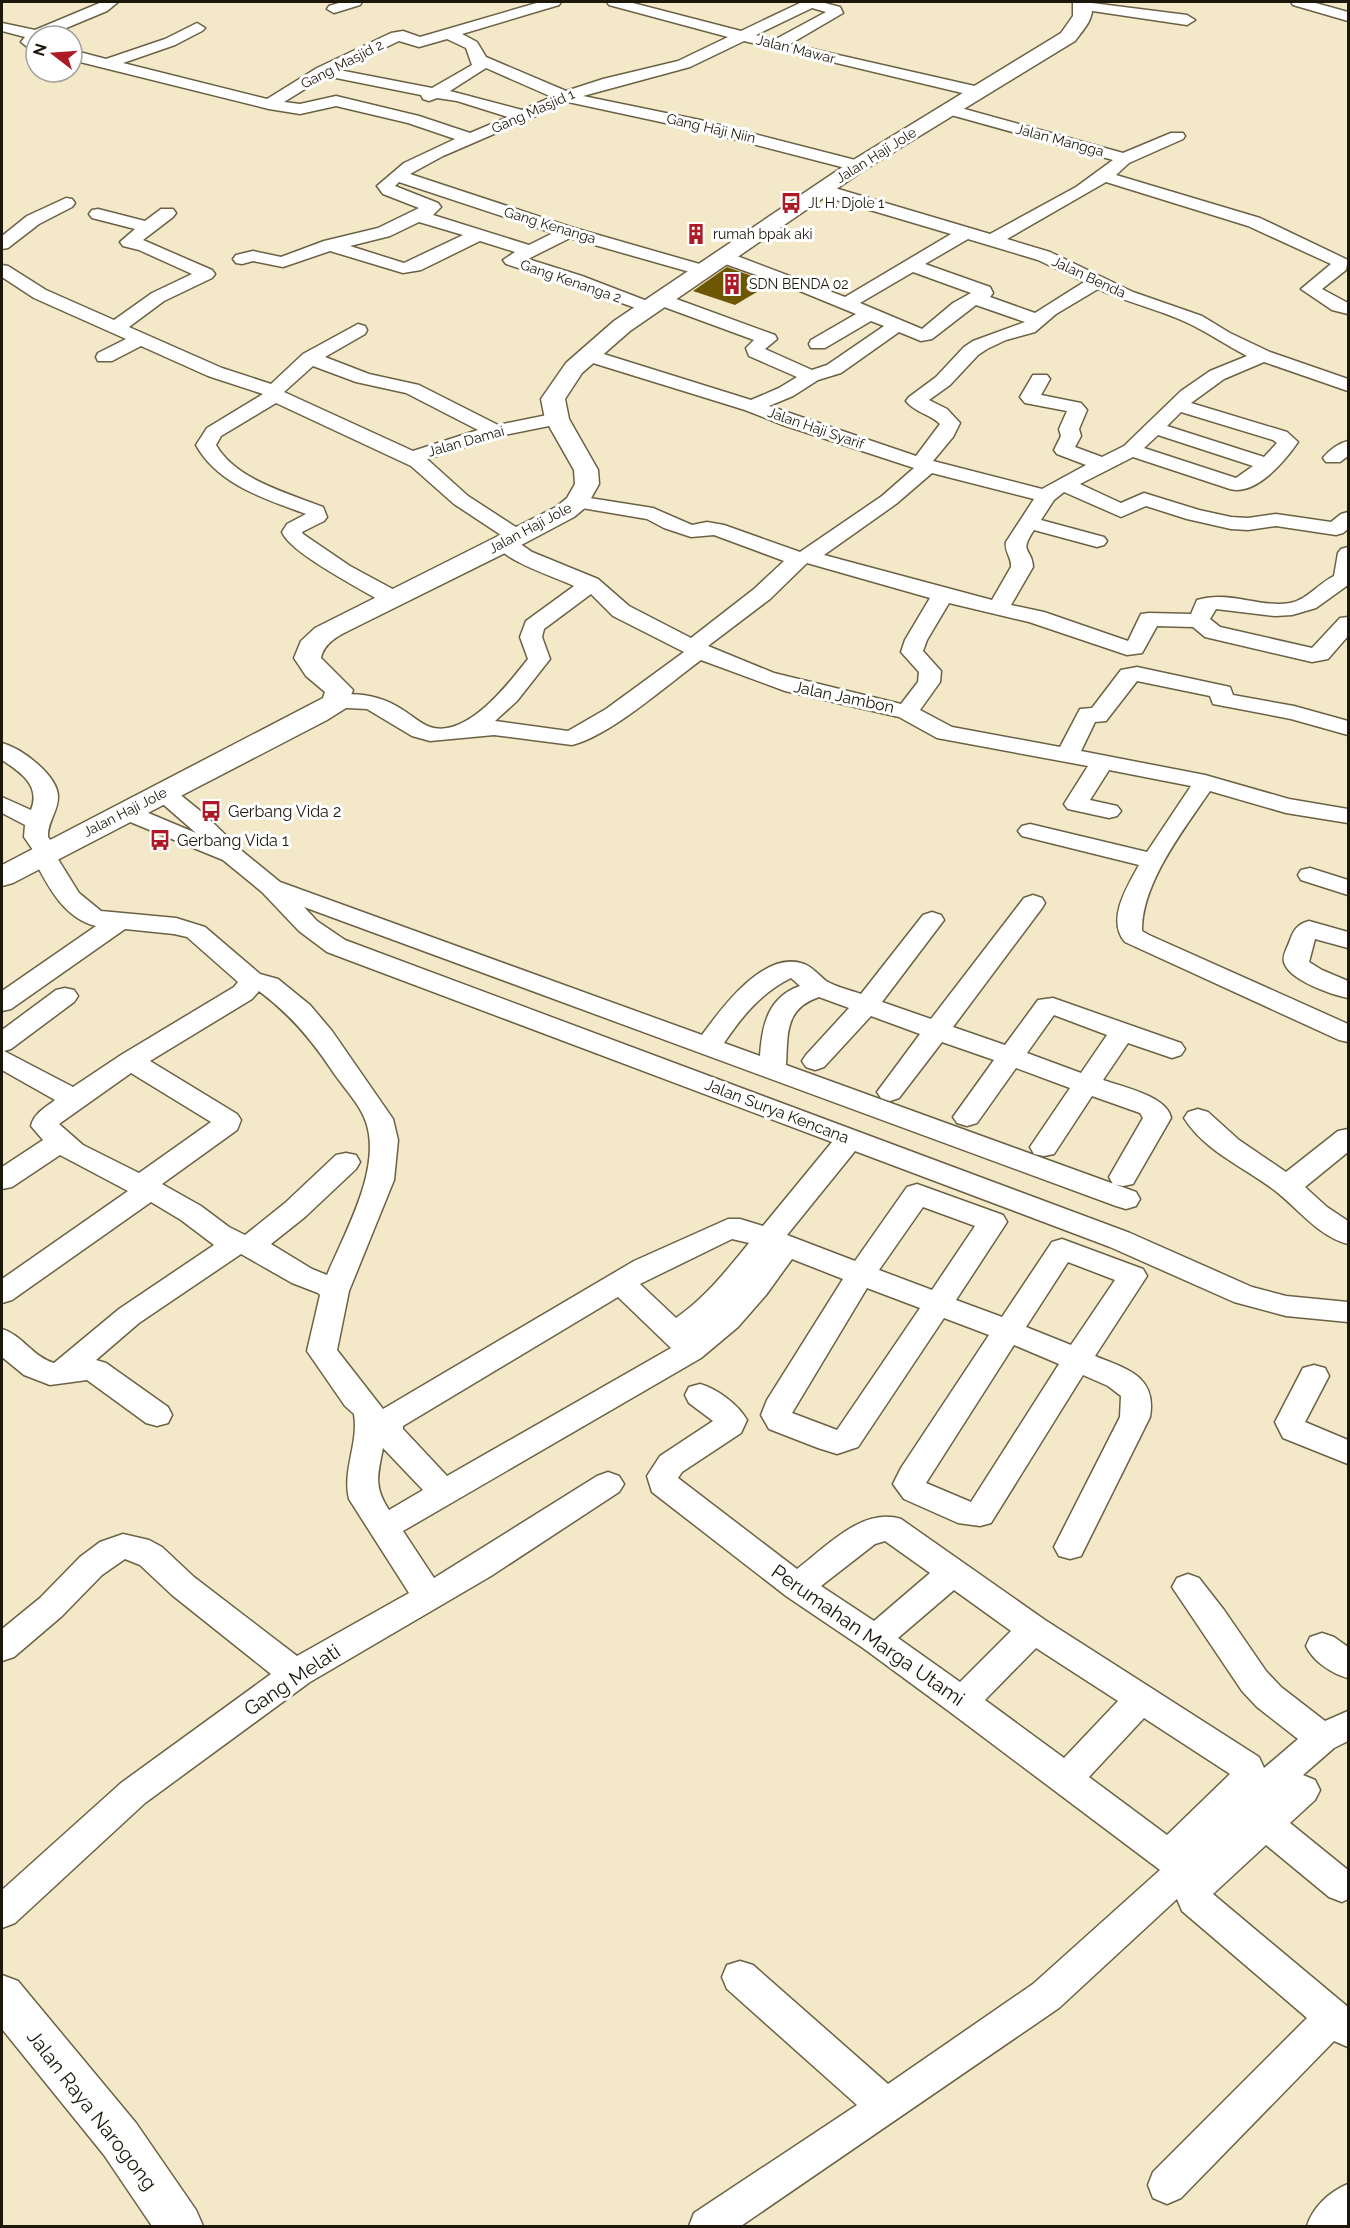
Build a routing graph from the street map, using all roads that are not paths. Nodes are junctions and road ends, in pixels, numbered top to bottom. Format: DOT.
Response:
graph roads {
  1 [pos="111,2"];
  2 [pos="355,2"];
  3 [pos="554,2"];
  4 [pos="614,2"];
  5 [pos="811,2"];
  6 [pos="1298,2"];
  7 [pos="1326,2"];
  8 [pos="1083,4"];
  9 [pos="334,9"];
  10 [pos="1348,9"];
  11 [pos="1348,17"];
  12 [pos="1186,20"];
  13 [pos="63,24"];
  14 [pos="2,27"];
  15 [pos="197,28"];
  16 [pos="24,32"];
  17 [pos="450,34"];
  18 [pos="741,36"];
  19 [pos="776,45"];
  20 [pos="84,58"];
  21 [pos="480,60"];
  22 [pos="108,63"];
  23 [pos="320,73"];
  24 [pos="276,81"];
  25 [pos="433,92"];
  26 [pos="979,92"];
  27 [pos="563,96"];
  28 [pos="269,104"];
  29 [pos="417,108"];
  30 [pos="950,110"];
  31 [pos="523,116"];
  32 [pos="1177,135"];
  33 [pos="469,138"];
  34 [pos="1123,159"];
  35 [pos="857,166"];
  36 [pos="396,176"];
  37 [pos="1103,176"];
  38 [pos="822,190"];
  39 [pos="66,203"];
  40 [pos="167,213"];
  41 [pos="98,214"];
  42 [pos="419,216"];
  43 [pos="146,227"];
  44 [pos="568,232"];
  45 [pos="964,233"];
  46 [pos="480,234"];
  47 [pos="991,241"];
  48 [pos="2,244"];
  49 [pos="330,245"];
  50 [pos="531,250"];
  51 [pos="723,257"];
  52 [pos="242,259"];
  53 [pos="911,265"];
  54 [pos="2,270"];
  55 [pos="704,272"];
  56 [pos="1096,283"];
  57 [pos="974,298"];
  58 [pos="655,304"];
  59 [pos="846,304"];
  60 [pos="1348,309"];
  61 [pos="870,314"];
  62 [pos="1038,320"];
  63 [pos="897,326"];
  64 [pos="116,327"];
  65 [pos="358,330"];
  66 [pos="141,339"];
  67 [pos="818,344"];
  68 [pos="587,355"];
  69 [pos="1263,356"];
  70 [pos="105,357"];
  71 [pos="310,358"];
  72 [pos="811,376"];
  73 [pos="1041,379"];
  74 [pos="1348,385"];
  75 [pos="274,393"];
  76 [pos="1178,405"];
  77 [pos="752,406"];
  78 [pos="556,419"];
  79 [pos="1155,428"];
  80 [pos="495,430"];
  81 [pos="1131,450"];
  82 [pos="411,458"];
  83 [pos="1267,464"];
  84 [pos="924,465"];
  85 [pos="1104,465"];
  86 [pos="1063,484"];
  87 [pos="1046,496"];
  88 [pos="577,502"];
  89 [pos="1030,523"];
  90 [pos="1344,531"];
  91 [pos="511,540"];
  92 [pos="1097,541"];
  93 [pos="1348,553"];
  94 [pos="803,558"];
  95 [pos="1346,579"];
  96 [pos="590,584"];
  97 [pos="943,595"];
  98 [pos="392,598"];
  99 [pos="998,608"];
  100 [pos="1292,610"];
  101 [pos="1198,621"];
  102 [pos="1348,623"];
  103 [pos="696,649"];
  104 [pos="336,702"];
  105 [pos="907,711"];
  106 [pos="1348,728"];
  107 [pos="465,731"];
  108 [pos="2,750"];
  109 [pos="1067,755"];
  110 [pos="1102,761"];
  111 [pos="1206,782"];
  112 [pos="164,793"];
  113 [pos="2,804"];
  114 [pos="1109,811"];
  115 [pos="126,812"];
  116 [pos="1348,816"];
  117 [pos="41,819"];
  118 [pos="1030,831"];
  119 [pos="45,853"];
  120 [pos="233,856"];
  121 [pos="1154,861"];
  122 [pos="1310,875"];
  123 [pos="2,877"];
  124 [pos="271,887"];
  125 [pos="1348,888"];
  126 [pos="1033,903"];
  127 [pos="932,920"];
  128 [pos="119,921"];
  129 [pos="1348,940"];
  130 [pos="251,980"];
  131 [pos="819,988"];
  132 [pos="1348,990"];
  133 [pos="65,996"];
  134 [pos="2,1003"];
  135 [pos="866,1005"];
  136 [pos="1345,1027"];
  137 [pos="938,1030"];
  138 [pos="1123,1031"];
  139 [pos="2,1043"];
  140 [pos="708,1046"];
  141 [pos="1172,1049"];
  142 [pos="1011,1057"];
  143 [pos="2,1059"];
  144 [pos="130,1061"];
  145 [pos="815,1062"];
  146 [pos="772,1070"];
  147 [pos="1087,1084"];
  148 [pos="890,1092"];
  149 [pos="73,1099"];
  150 [pos="967,1117"];
  151 [pos="1198,1118"];
  152 [pos="850,1138"];
  153 [pos="1348,1138"];
  154 [pos="60,1142"];
  155 [pos="1044,1147"];
  156 [pos="346,1162"];
  157 [pos="2,1180"];
  158 [pos="1287,1186"];
  159 [pos="146,1187"];
  160 [pos="1348,1234"];
  161 [pos="777,1243"];
  162 [pos="244,1244"];
  163 [pos="860,1275"];
  164 [pos="620,1282"];
  165 [pos="335,1291"];
  166 [pos="2,1293"];
  167 [pos="937,1304"];
  168 [pos="1348,1312"];
  169 [pos="1008,1331"];
  170 [pos="683,1342"];
  171 [pos="7,1355"];
  172 [pos="1077,1360"];
  173 [pos="60,1374"];
  174 [pos="1314,1376"];
  175 [pos="700,1395"];
  176 [pos="157,1415"];
  177 [pos="1348,1452"];
  178 [pos="608,1484"];
  179 [pos="446,1491"];
  180 [pos="395,1521"];
  181 [pos="1070,1547"];
  182 [pos="953,1573"];
  183 [pos="797,1587"];
  184 [pos="1188,1587"];
  185 [pos="428,1596"];
  186 [pos="1033,1629"];
  187 [pos="875,1638"];
  188 [pos="1322,1646"];
  189 [pos="2,1648"];
  190 [pos="1348,1665"];
  191 [pos="285,1666"];
  192 [pos="1140,1700"];
  193 [pos="962,1702"];
  194 [pos="1335,1732"];
  195 [pos="1066,1779"];
  196 [pos="1303,1790"];
  197 [pos="1267,1825"];
  198 [pos="1176,1863"];
  199 [pos="1342,1886"];
  200 [pos="2,1912"];
  201 [pos="740,1977"];
  202 [pos="2,1995"];
  203 [pos="1341,2023"];
  204 [pos="886,2107"];
  205 [pos="1167,2185"];
  206 [pos="1348,2203"];
  207 [pos="179,2226"];
  208 [pos="708,2226"];
  209 [pos="1326,2226"];
  1 -- 13 [label="street"];
  2 -- 9 [label="street"];
  3 -- 17 [label="street, Gang Masjid 2"];
  4 -- 18 [label="street, Jalan Mawar"];
  5 -- 18 [label="street, Gang Masjid 1"];
  5 -- 19 [label="street"];
  6 -- 11 [label="street"];
  7 -- 10 [label="street"];
  8 -- 12 [label="street"];
  8 -- 26 [label="main road, Jalan Haji Jole"];
  14 -- 16 [label="street"];
  15 -- 22 [label="street"];
  17 -- 21 [label="street"];
  17 -- 23 [label="street, Gang Masjid 2"];
  18 -- 19 [label="street, Jalan Mawar"];
  18 -- 27 [label="street, Gang Masjid 1"];
  19 -- 26 [label="street, Jalan Mawar"];
  20 -- 22 [label="street"];
  21 -- 25 [label="street"];
  21 -- 27 [label="street, Gang Haji Niin"];
  22 -- 28 [label="street"];
  23 -- 24 [label="street"];
  23 -- 25 [label="street"];
  23 -- 28 [label="street, Gang Masjid 2"];
  25 -- 29 [label="street"];
  25 -- 31 [label="street"];
  26 -- 30 [label="main road, Jalan Haji Jole"];
  27 -- 31 [label="street, Gang Masjid 1"];
  27 -- 35 [label="street, Gang Haji Niin"];
  28 -- 33 [label="street"];
  30 -- 34 [label="street, Jalan Mangga"];
  30 -- 35 [label="main road, Jalan Haji Jole"];
  31 -- 33 [label="street, Gang Masjid 1"];
  32 -- 34 [label="street"];
  33 -- 36 [label="street, Gang Masjid 1"];
  34 -- 37 [label="street, Jalan Mangga"];
  35 -- 38 [label="main road, Jalan Haji Jole"];
  36 -- 42 [label="street"];
  36 -- 44 [label="street, Gang Kenanga"];
  37 -- 47 [label="street, Jalan Mangga"];
  37 -- 60 [label="street"];
  38 -- 45 [label="street, Jalan Benda"];
  38 -- 51 [label="main road, Jalan Haji Jole"];
  39 -- 48 [label="street"];
  40 -- 43 [label="street"];
  41 -- 43 [label="street"];
  42 -- 46 [label="street"];
  42 -- 49 [label="street"];
  43 -- 64 [label="street"];
  44 -- 50 [label="street"];
  44 -- 55 [label="street, Gang Kenanga"];
  45 -- 47 [label="street, Jalan Benda"];
  45 -- 53 [label="street"];
  46 -- 49 [label="street"];
  46 -- 50 [label="street"];
  47 -- 56 [label="street, Jalan Benda"];
  49 -- 52 [label="street"];
  50 -- 58 [label="street, Gang Kenanga 2"];
  51 -- 55 [label="main road, Jalan Haji Jole"];
  51 -- 59 [label="street"];
  53 -- 57 [label="street"];
  53 -- 59 [label="street"];
  54 -- 64 [label="street, Jalan Jambon"];
  55 -- 58 [label="main road, Jalan Haji Jole"];
  56 -- 62 [label="street"];
  56 -- 69 [label="street, Jalan Benda"];
  57 -- 62 [label="street"];
  57 -- 63 [label="street"];
  58 -- 68 [label="main road, Jalan Haji Jole"];
  58 -- 72 [label="street"];
  59 -- 61 [label="street"];
  61 -- 63 [label="street"];
  61 -- 67 [label="street"];
  62 -- 84 [label="street"];
  63 -- 72 [label="street"];
  64 -- 66 [label="street, Jalan Jambon"];
  65 -- 71 [label="street"];
  66 -- 70 [label="street"];
  66 -- 75 [label="street, Jalan Jambon"];
  68 -- 77 [label="street, Jalan Haji Syarif"];
  68 -- 78 [label="main road, Jalan Haji Jole"];
  69 -- 74 [label="street, Jalan Benda"];
  69 -- 76 [label="street"];
  71 -- 75 [label="street"];
  71 -- 80 [label="street"];
  72 -- 77 [label="street"];
  73 -- 85 [label="street"];
  75 -- 82 [label="street, Jalan Jambon"];
  75 -- 98 [label="street"];
  76 -- 79 [label="street"];
  76 -- 83 [label="street"];
  77 -- 84 [label="street, Jalan Haji Syarif"];
  78 -- 80 [label="street, Jalan Damai"];
  78 -- 88 [label="main road, Jalan Haji Jole"];
  79 -- 81 [label="street"];
  79 -- 83 [label="street"];
  80 -- 82 [label="street, Jalan Damai"];
  81 -- 83 [label="street"];
  81 -- 85 [label="street"];
  82 -- 91 [label="street, Jalan Jambon"];
  84 -- 87 [label="street, Jalan Haji Syarif"];
  84 -- 94 [label="street"];
  85 -- 86 [label="street"];
  86 -- 87 [label="street"];
  86 -- 90 [label="street"];
  87 -- 89 [label="street"];
  88 -- 91 [label="main road, Jalan Haji Jole"];
  88 -- 94 [label="street"];
  89 -- 92 [label="street"];
  89 -- 99 [label="street"];
  91 -- 96 [label="street, Jalan Jambon"];
  91 -- 98 [label="main road, Jalan Haji Jole"];
  93 -- 95 [label="street"];
  94 -- 97 [label="street"];
  94 -- 103 [label="street"];
  95 -- 100 [label="street"];
  96 -- 103 [label="street, Jalan Jambon"];
  96 -- 107 [label="street"];
  97 -- 99 [label="street"];
  97 -- 105 [label="street"];
  98 -- 104 [label="main road, Jalan Haji Jole"];
  99 -- 101 [label="street"];
  100 -- 101 [label="street"];
  100 -- 102 [label="street"];
  101 -- 102 [label="street"];
  103 -- 105 [label="street, Jalan Jambon"];
  103 -- 107 [label="street"];
  104 -- 107 [label="street"];
  104 -- 112 [label="main road, Jalan Haji Jole"];
  105 -- 109 [label="street, Jalan Jambon"];
  106 -- 109 [label="street"];
  108 -- 117 [label="street"];
  109 -- 110 [label="street, Jalan Jambon"];
  110 -- 111 [label="street, Jalan Jambon"];
  110 -- 114 [label="street"];
  111 -- 116 [label="street, Jalan Jambon"];
  111 -- 121 [label="street"];
  112 -- 115 [label="main road, Jalan Haji Jole"];
  112 -- 120 [label="street, Jalan Surya Kencana"];
  113 -- 117 [label="street"];
  115 -- 119 [label="main road, Jalan Haji Jole"];
  115 -- 120 [label="street, Jalan Surya Kencana"];
  117 -- 119 [label="street"];
  118 -- 121 [label="street"];
  119 -- 123 [label="main road, Jalan Haji Jole"];
  119 -- 128 [label="street"];
  120 -- 124 [label="street, Jalan Surya Kencana"];
  121 -- 136 [label="street"];
  122 -- 125 [label="street"];
  124 -- 140 [label="street"];
  124 -- 152 [label="street, Jalan Surya Kencana"];
  126 -- 137 [label="street"];
  127 -- 135 [label="street"];
  128 -- 130 [label="street"];
  128 -- 134 [label="street"];
  129 -- 132 [label="street"];
  130 -- 144 [label="street"];
  130 -- 165 [label="street"];
  131 -- 135 [label="street"];
  131 -- 140 [label="street"];
  131 -- 146 [label="street"];
  133 -- 139 [label="street"];
  135 -- 137 [label="street"];
  135 -- 145 [label="street"];
  137 -- 142 [label="street"];
  137 -- 148 [label="street"];
  138 -- 141 [label="street"];
  138 -- 142 [label="street"];
  138 -- 147 [label="street"];
  140 -- 146 [label="street"];
  142 -- 147 [label="street"];
  142 -- 150 [label="street"];
  143 -- 149 [label="street"];
  144 -- 149 [label="street"];
  144 -- 159 [label="street"];
  146 -- 147 [label="street"];
  147 -- 155 [label="street"];
  149 -- 154 [label="street"];
  151 -- 158 [label="street"];
  152 -- 161 [label="street"];
  152 -- 168 [label="street, Jalan Surya Kencana"];
  153 -- 158 [label="street"];
  154 -- 157 [label="street"];
  154 -- 159 [label="street"];
  156 -- 162 [label="street"];
  158 -- 160 [label="street"];
  159 -- 162 [label="street"];
  159 -- 166 [label="street"];
  161 -- 163 [label="street"];
  161 -- 164 [label="street"];
  161 -- 170 [label="street"];
  162 -- 165 [label="street"];
  162 -- 173 [label="street"];
  163 -- 167 [label="street"];
  163 -- 167 [label="street"];
  163 -- 167 [label="street"];
  164 -- 170 [label="street"];
  164 -- 179 [label="street"];
  165 -- 185 [label="street"];
  167 -- 169 [label="street"];
  169 -- 172 [label="street"];
  169 -- 172 [label="street"];
  169 -- 172 [label="street"];
  170 -- 179 [label="street"];
  171 -- 173 [label="street"];
  172 -- 181 [label="street"];
  173 -- 176 [label="street"];
  174 -- 177 [label="street"];
  175 -- 183 [label="street, Perumahan Marga Utami"];
  178 -- 185 [label="street, Gang Melati"];
  179 -- 180 [label="street"];
  182 -- 183 [label="street"];
  182 -- 186 [label="street"];
  182 -- 187 [label="street"];
  183 -- 187 [label="street, Perumahan Marga Utami"];
  184 -- 194 [label="street"];
  185 -- 200 [label="street, Gang Melati"];
  186 -- 192 [label="street"];
  186 -- 193 [label="street"];
  187 -- 193 [label="street, Perumahan Marga Utami"];
  188 -- 190 [label="street"];
  189 -- 191 [label="street"];
  192 -- 195 [label="street"];
  192 -- 198 [label="street"];
  193 -- 195 [label="street, Perumahan Marga Utami"];
  194 -- 198 [label="street"];
  195 -- 198 [label="street, Perumahan Marga Utami"];
  196 -- 197 [label="street"];
  197 -- 199 [label="street"];
  197 -- 203 [label="street"];
  198 -- 204 [label="street"];
  201 -- 204 [label="street"];
  202 -- 207 [label="main road, Jalan Raya Narogong"];
  203 -- 205 [label="street"];
  204 -- 208 [label="street"];
  206 -- 209 [label="street"];
}
